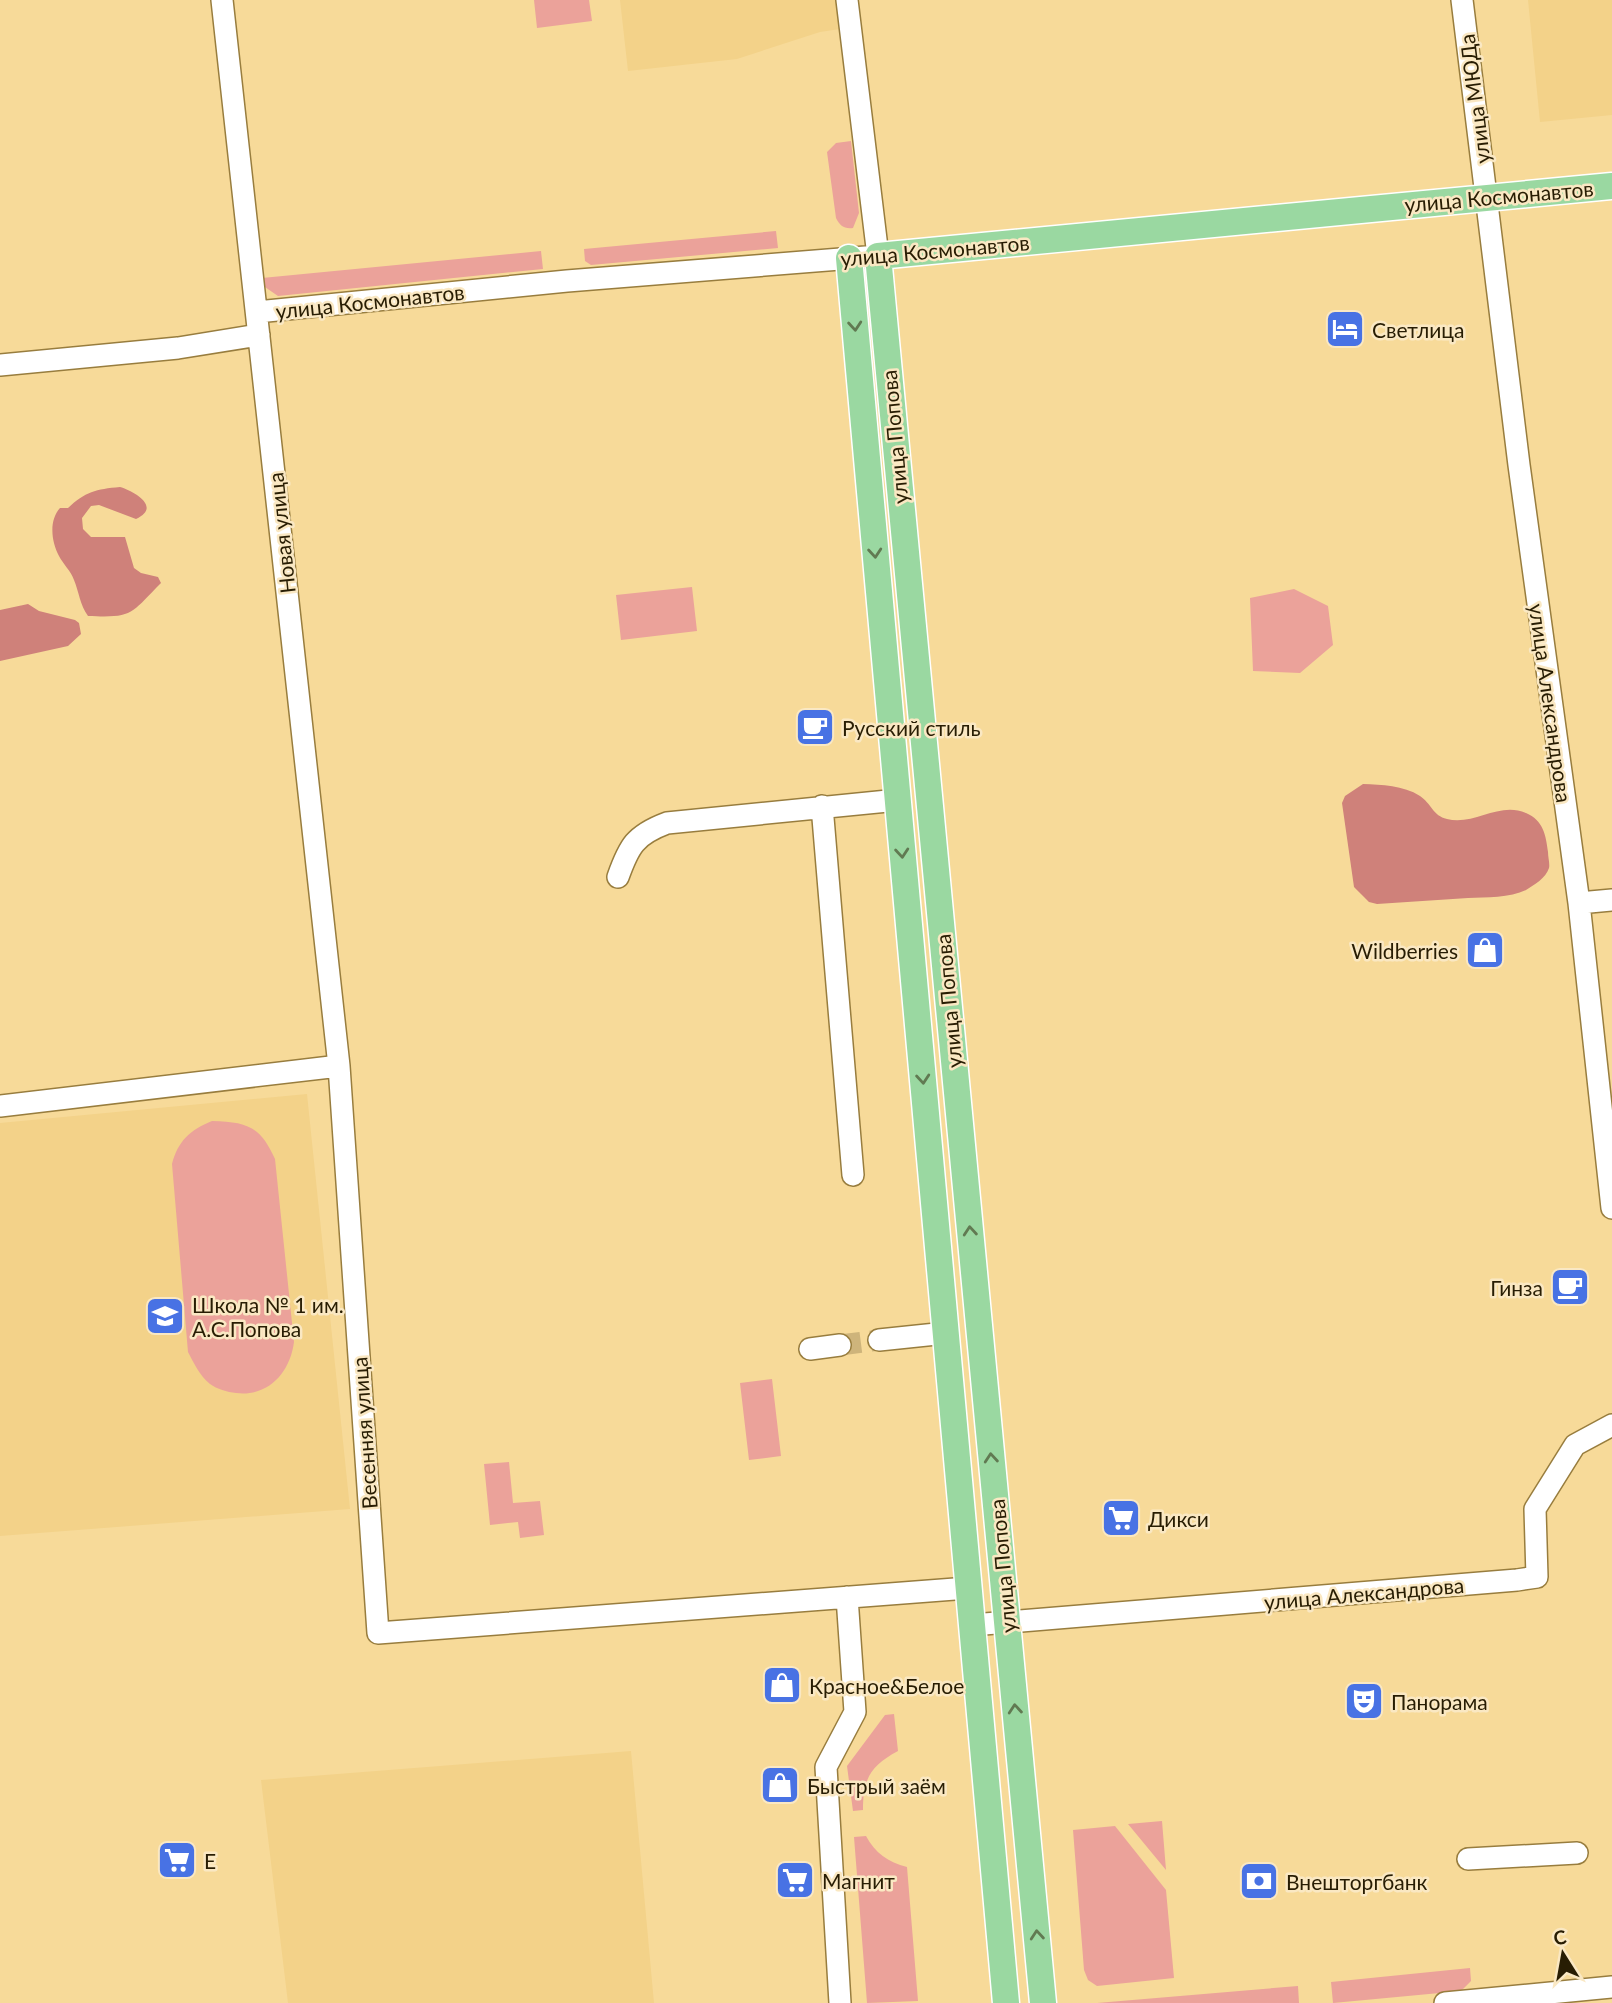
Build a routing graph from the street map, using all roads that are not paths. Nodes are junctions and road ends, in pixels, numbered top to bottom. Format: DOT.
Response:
graph roads {
  1 [pos="222,0"];
  2 [pos="847,0"];
  3 [pos="1462,0"];
  4 [pos="1612,186"];
  5 [pos="1486,198"];
  6 [pos="878,256"];
  7 [pos="849,258"];
  8 [pos="257,312"];
  9 [pos="259,335"];
  10 [pos="0,365"];
  11 [pos="898,800"];
  12 [pos="822,806"];
  13 [pos="618,877"];
  14 [pos="1612,900"];
  15 [pos="1579,903"];
  16 [pos="339,1066"];
  17 [pos="0,1106"];
  18 [pos="853,1175"];
  19 [pos="1612,1208"];
  20 [pos="946,1333"];
  21 [pos="879,1340"];
  22 [pos="840,1345"];
  23 [pos="810,1349"];
  24 [pos="1612,1425"];
  25 [pos="968,1588"];
  26 [pos="847,1597"];
  27 [pos="1007,1622"];
  28 [pos="972,1625"];
  29 [pos="1577,1853"];
  30 [pos="1468,1859"];
  31 [pos="1612,1987"];
  32 [pos="840,2003"];
  33 [pos="1006,2003"];
  34 [pos="1043,2003"];
  35 [pos="1445,2003"];
  1 -- 8 [label="street, Новая улица"];
  2 -- 6 [label="street, улица Попова"];
  3 -- 5 [label="street, улица МЮДа"];
  4 -- 5 [label="main road, улица Космонавтов"];
  5 -- 6 [label="main road, улица Космонавтов"];
  5 -- 15 [label="street, улица Александрова"];
  6 -- 7 [label="street, улица Космонавтов"];
  27 -- 6 [label="main road, улица Попова, one-way"];
  7 -- 8 [label="street, улица Космонавтов"];
  7 -- 11 [label="main road, улица Попова, one-way"];
  8 -- 9 [label="street, Новая улица"];
  9 -- 10 [label="street"];
  9 -- 16 [label="street, Новая улица"];
  11 -- 12 [label="street"];
  11 -- 20 [label="main road, улица Попова, one-way"];
  12 -- 13 [label="street"];
  12 -- 18 [label="street"];
  14 -- 15 [label="street"];
  15 -- 19 [label="street, улица Александрова"];
  16 -- 17 [label="street"];
  16 -- 26 [label="street, Весенняя улица"];
  20 -- 21 [label="street"];
  20 -- 25 [label="main road, улица Попова"];
  22 -- 23 [label="street"];
  24 -- 27 [label="street, улица Александрова"];
  25 -- 26 [label="street"];
  25 -- 28 [label="main road, улица Попова"];
  26 -- 32 [label="street"];
  27 -- 28 [label="street"];
  34 -- 27 [label="main road, улица Попова, one-way"];
  28 -- 33 [label="main road, улица Попова"];
  29 -- 30 [label="street"];
  31 -- 35 [label="street"];
}
